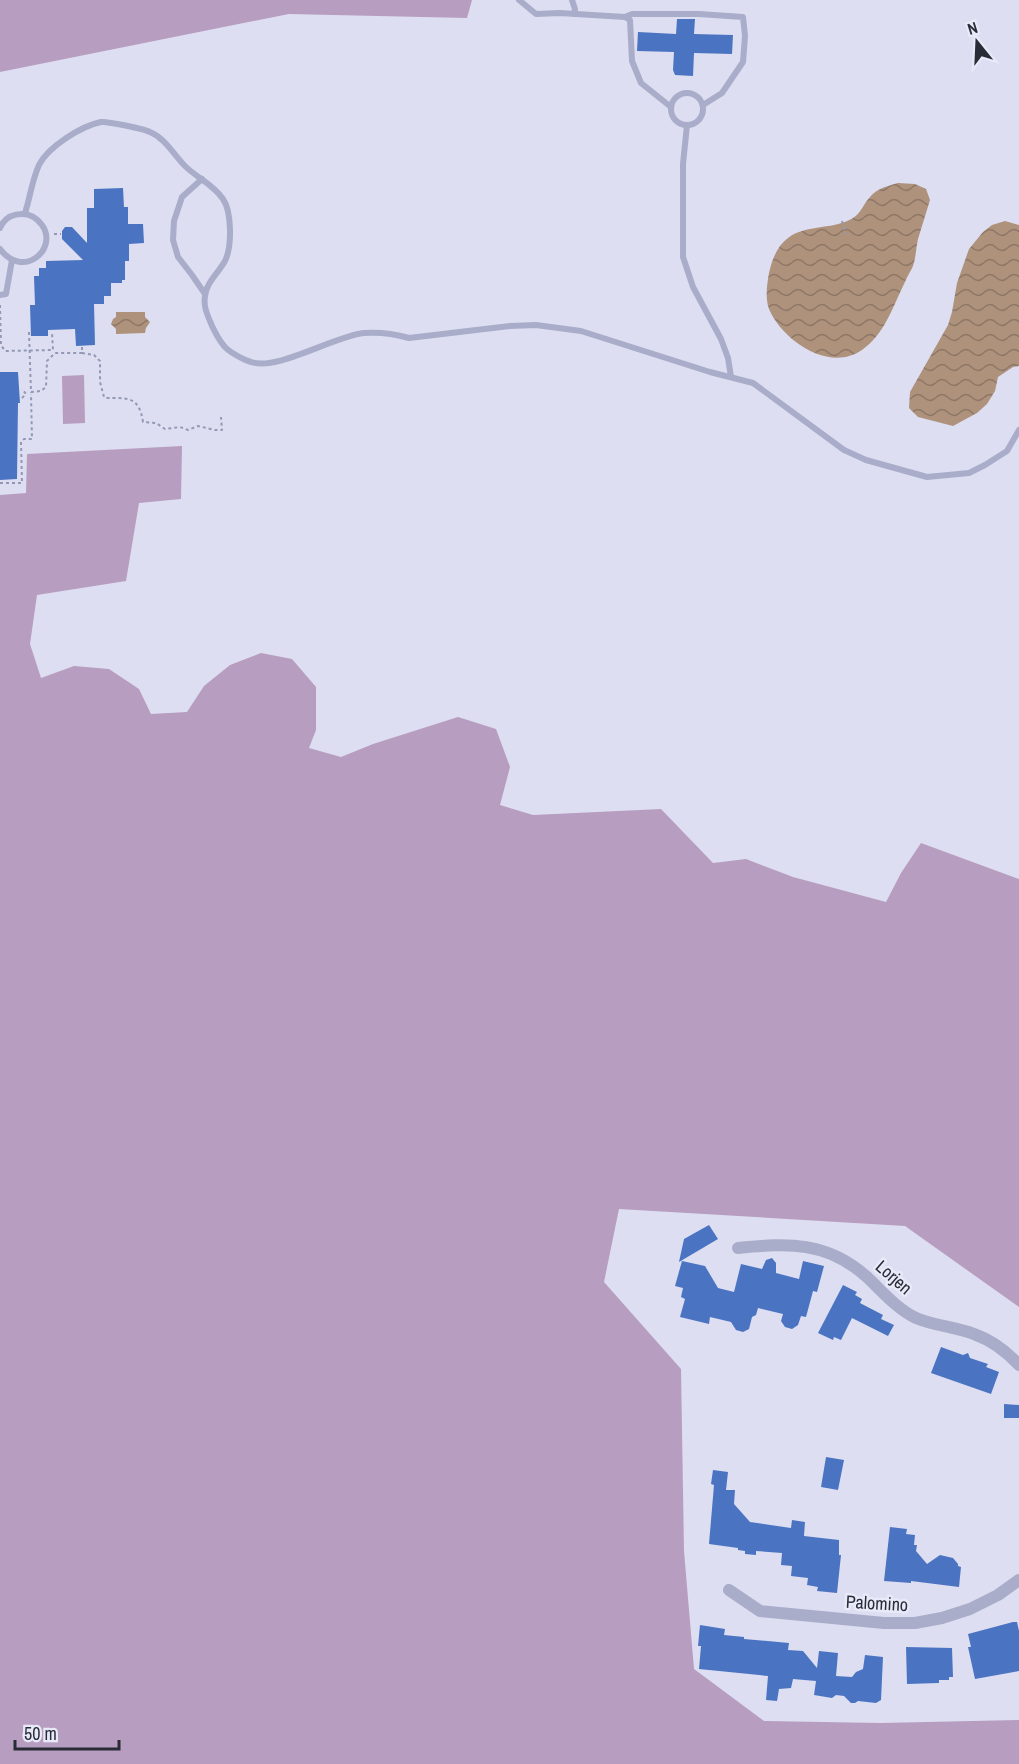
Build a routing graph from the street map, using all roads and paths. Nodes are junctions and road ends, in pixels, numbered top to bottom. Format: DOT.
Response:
graph roads {
  1 [pos="519,0"];
  2 [pos="572,0"];
  3 [pos="574,14"];
  4 [pos="625,17"];
  5 [pos="703,105"];
  6 [pos="671,107"];
  7 [pos="687,125"];
  8 [pos="202,179"];
  9 [pos="25,213"];
  10 [pos="842,221"];
  11 [pos="0,228"];
  12 [pos="846,234"];
  13 [pos="0,249"];
  14 [pos="12,260"];
  15 [pos="205,294"];
  16 [pos="0,297"];
  17 [pos="29,332"];
  18 [pos="52,332"];
  19 [pos="82,346"];
  20 [pos="30,351"];
  21 [pos="82,353"];
  22 [pos="731,377"];
  23 [pos="22,389"];
  24 [pos="26,393"];
  25 [pos="31,393"];
  26 [pos="22,398"];
  27 [pos="221,417"];
  28 [pos="1019,430"];
  29 [pos="0,483"];
  30 [pos="738,1248"];
  31 [pos="1019,1365"];
  32 [pos="1019,1580"];
  33 [pos="729,1590"];
  1 -- 3 [label="lane"];
  2 -- 3 [label="lane"];
  3 -- 4 [label="lane"];
  4 -- 5 [label="lane"];
  4 -- 6 [label="lane"];
  5 -- 6 [label="lane"];
  5 -- 7 [label="lane"];
  6 -- 7 [label="lane"];
  7 -- 22 [label="lane"];
  8 -- 9 [label="lane"];
  8 -- 15 [label="lane"];
  8 -- 15 [label="lane"];
  9 -- 11 [label="lane"];
  9 -- 14 [label="lane"];
  10 -- 12 [label="path"];
  13 -- 14 [label="lane"];
  14 -- 16 [label="lane"];
  15 -- 22 [label="lane"];
  16 -- 20 [label="path"];
  17 -- 20 [label="path"];
  18 -- 20 [label="path"];
  19 -- 21 [label="path"];
  20 -- 25 [label="path"];
  21 -- 25 [label="path"];
  21 -- 27 [label="path"];
  22 -- 28 [label="lane"];
  23 -- 24 [label="path"];
  24 -- 25 [label="path"];
  24 -- 26 [label="path"];
  25 -- 29 [label="path"];
  30 -- 31 [label="street, Lorjen"];
  32 -- 33 [label="street, Palomino"];
}
